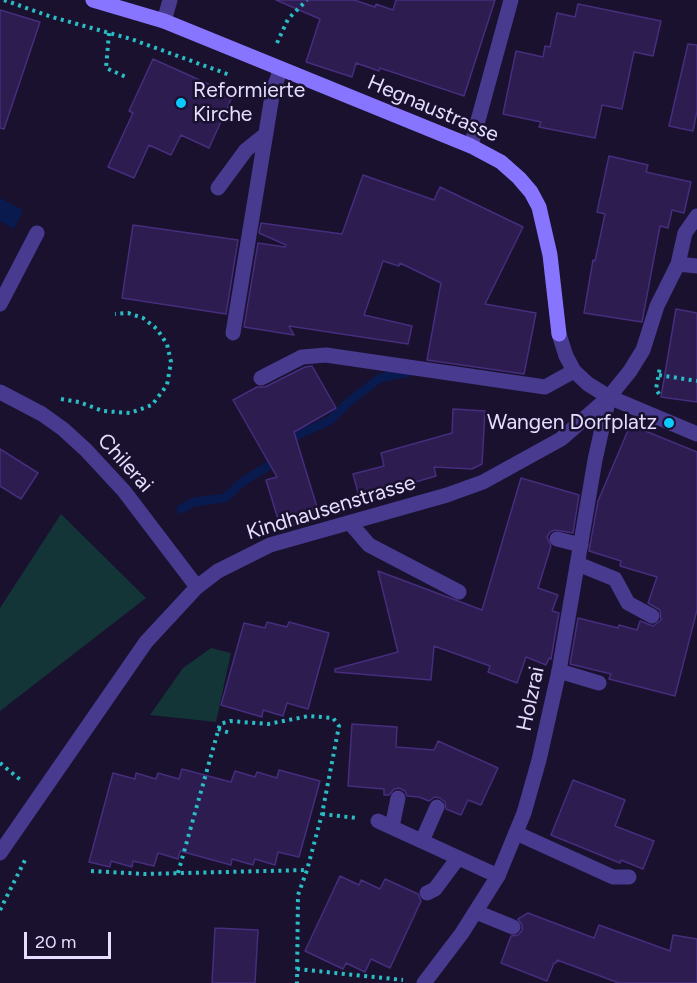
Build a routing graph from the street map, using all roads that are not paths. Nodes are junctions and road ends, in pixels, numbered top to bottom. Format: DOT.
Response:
graph roads {
  1 [pos="93,0"];
  2 [pos="170,0"];
  3 [pos="511,0"];
  4 [pos="164,21"];
  5 [pos="281,69"];
  6 [pos="266,134"];
  7 [pos="471,146"];
  8 [pos="218,188"];
  9 [pos="697,216"];
  10 [pos="37,233"];
  11 [pos="678,264"];
  12 [pos="697,266"];
  13 [pos="0,304"];
  14 [pos="233,333"];
  15 [pos="574,371"];
  16 [pos="261,378"];
  17 [pos="0,392"];
  18 [pos="609,397"];
  19 [pos="697,434"];
  20 [pos="350,523"];
  21 [pos="557,539"];
  22 [pos="581,546"];
  23 [pos="578,564"];
  24 [pos="197,587"];
  25 [pos="459,592"];
  26 [pos="652,616"];
  27 [pos="559,671"];
  28 [pos="599,683"];
  29 [pos="398,798"];
  30 [pos="438,807"];
  31 [pos="516,833"];
  32 [pos="422,841"];
  33 [pos="0,853"];
  34 [pos="458,858"];
  35 [pos="498,876"];
  36 [pos="628,877"];
  37 [pos="426,893"];
  38 [pos="476,912"];
  39 [pos="513,927"];
  40 [pos="424,983"];
  1 -- 4 [label="street, Hegnaustrasse"];
  2 -- 4 [label="street"];
  3 -- 7 [label="street"];
  4 -- 5 [label="street, Hegnaustrasse"];
  5 -- 6 [label="street"];
  5 -- 7 [label="street, Hegnaustrasse"];
  6 -- 8 [label="street"];
  6 -- 14 [label="street"];
  7 -- 15 [label="street, Hegnaustrasse"];
  9 -- 11 [label="street"];
  10 -- 13 [label="street"];
  11 -- 12 [label="street"];
  11 -- 18 [label="street"];
  15 -- 16 [label="street"];
  15 -- 18 [label="street, Hegnaustrasse"];
  17 -- 24 [label="street, Chilerai"];
  18 -- 19 [label="street, Hegnaustrasse"];
  18 -- 20 [label="street, Kindhausenstrasse"];
  18 -- 22 [label="street, Holzrai"];
  20 -- 24 [label="street, Kindhausenstrasse"];
  20 -- 25 [label="street"];
  21 -- 22 [label="street"];
  22 -- 23 [label="street, Holzrai"];
  23 -- 26 [label="street"];
  23 -- 27 [label="street, Holzrai"];
  24 -- 33 [label="street, Kindhausenstrasse"];
  27 -- 28 [label="street"];
  27 -- 31 [label="street, Holzrai"];
  29 -- 32 [label="street"];
  30 -- 32 [label="street"];
  31 -- 35 [label="street, Holzrai"];
  31 -- 36 [label="street"];
  32 -- 34 [label="street"];
  34 -- 35 [label="street"];
  34 -- 37 [label="street"];
  35 -- 38 [label="street, Holzrai"];
  38 -- 39 [label="street"];
  38 -- 40 [label="street, Holzrai"];
}
